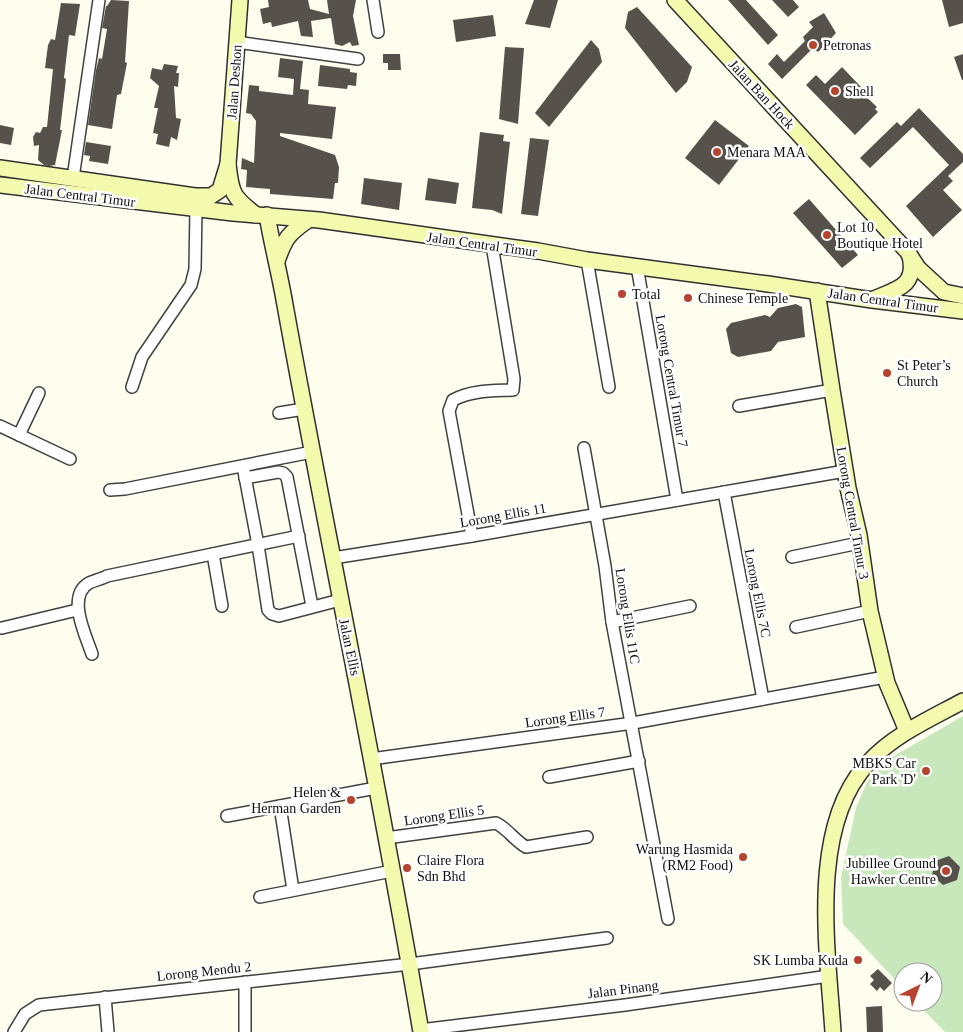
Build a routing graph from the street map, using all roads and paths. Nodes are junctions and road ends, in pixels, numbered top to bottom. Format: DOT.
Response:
graph roads {
  1 [pos="99,0"];
  2 [pos="240,0"];
  3 [pos="373,0"];
  4 [pos="675,0"];
  5 [pos="378,32"];
  6 [pos="236,42"];
  7 [pos="358,59"];
  8 [pos="228,164"];
  9 [pos="0,168"];
  10 [pos="73,178"];
  11 [pos="0,185"];
  12 [pos="196,208"];
  13 [pos="262,215"];
  14 [pos="308,220"];
  15 [pos="492,246"];
  16 [pos="909,255"];
  17 [pos="587,260"];
  18 [pos="276,262"];
  19 [pos="637,266"];
  20 [pos="817,291"];
  21 [pos="963,296"];
  22 [pos="872,300"];
  23 [pos="963,310"];
  24 [pos="132,387"];
  25 [pos="609,388"];
  26 [pos="832,390"];
  27 [pos="39,393"];
  28 [pos="738,406"];
  29 [pos="304,409"];
  30 [pos="279,413"];
  31 [pos="0,426"];
  32 [pos="18,434"];
  33 [pos="584,448"];
  34 [pos="312,452"];
  35 [pos="70,459"];
  36 [pos="243,466"];
  37 [pos="845,470"];
  38 [pos="245,478"];
  39 [pos="110,490"];
  40 [pos="724,492"];
  41 [pos="677,500"];
  42 [pos="596,514"];
  43 [pos="298,536"];
  44 [pos="472,536"];
  45 [pos="859,543"];
  46 [pos="258,544"];
  47 [pos="213,554"];
  48 [pos="333,558"];
  49 [pos="792,558"];
  50 [pos="340,600"];
  51 [pos="222,606"];
  52 [pos="312,606"];
  53 [pos="690,606"];
  54 [pos="78,610"];
  55 [pos="870,611"];
  56 [pos="612,622"];
  57 [pos="796,627"];
  58 [pos="2,628"];
  59 [pos="92,654"];
  60 [pos="885,677"];
  61 [pos="763,699"];
  62 [pos="963,701"];
  63 [pos="633,723"];
  64 [pos="908,731"];
  65 [pos="371,759"];
  66 [pos="639,761"];
  67 [pos="549,777"];
  68 [pos="376,788"];
  69 [pos="280,806"];
  70 [pos="227,816"];
  71 [pos="587,837"];
  72 [pos="386,838"];
  73 [pos="392,871"];
  74 [pos="293,890"];
  75 [pos="260,897"];
  76 [pos="668,919"];
  77 [pos="607,938"];
  78 [pos="410,964"];
  79 [pos="829,976"];
  80 [pos="245,982"];
  81 [pos="105,997"];
  82 [pos="421,1031"];
  83 [pos="14,1032"];
  84 [pos="108,1032"];
  85 [pos="245,1032"];
  86 [pos="833,1032"];
  1 -- 10 [label="street"];
  2 -- 6 [label="main road, Jalan Deshon"];
  3 -- 5 [label="street"];
  4 -- 16 [label="main road, Jalan Ban Hock"];
  6 -- 7 [label="street"];
  6 -- 8 [label="main road, Jalan Deshon"];
  8 -- 10 [label="main road, Jalan Central Timur"];
  8 -- 13 [label="main road"];
  9 -- 10 [label="main road, Jalan Central Timur"];
  11 -- 12 [label="main road, Jalan Central Timur"];
  12 -- 13 [label="main road, Jalan Central Timur"];
  12 -- 24 [label="street"];
  13 -- 14 [label="main road, Jalan Central Timur"];
  13 -- 18 [label="main road, Jalan Ellis"];
  14 -- 15 [label="main road, Jalan Central Timur"];
  14 -- 18 [label="main road"];
  15 -- 17 [label="main road, Jalan Central Timur"];
  15 -- 44 [label="street"];
  16 -- 21 [label="main road, Jalan Central Timur"];
  16 -- 22 [label="main road"];
  17 -- 19 [label="main road, Jalan Central Timur"];
  17 -- 25 [label="street"];
  18 -- 29 [label="main road, Jalan Ellis"];
  19 -- 20 [label="main road, Jalan Central Timur"];
  19 -- 41 [label="street, Lorong Central Timur 7"];
  20 -- 22 [label="main road, Jalan Central Timur"];
  20 -- 26 [label="main road, Lorong Central Timur 3"];
  22 -- 23 [label="main road, Jalan Central Timur"];
  26 -- 28 [label="street"];
  26 -- 37 [label="main road, Lorong Central Timur 3"];
  27 -- 32 [label="street"];
  29 -- 30 [label="street"];
  29 -- 34 [label="main road, Jalan Ellis"];
  31 -- 32 [label="street"];
  32 -- 35 [label="street"];
  33 -- 42 [label="street, Lorong Ellis 11C"];
  34 -- 36 [label="street"];
  34 -- 48 [label="main road, Jalan Ellis"];
  36 -- 38 [label="street"];
  36 -- 39 [label="street"];
  37 -- 40 [label="street, Lorong Ellis 11"];
  37 -- 45 [label="main road, Lorong Central Timur 3"];
  38 -- 43 [label="street"];
  38 -- 46 [label="street"];
  40 -- 41 [label="street, Lorong Ellis 11"];
  40 -- 61 [label="street, Lorong Ellis 7C"];
  41 -- 42 [label="street, Lorong Ellis 11"];
  42 -- 44 [label="street, Lorong Ellis 11"];
  42 -- 56 [label="street, Lorong Ellis 11C"];
  43 -- 46 [label="street"];
  43 -- 52 [label="street"];
  44 -- 48 [label="street, Lorong Ellis 11"];
  45 -- 49 [label="street"];
  45 -- 55 [label="main road, Lorong Central Timur 3"];
  46 -- 47 [label="street"];
  46 -- 52 [label="street"];
  47 -- 51 [label="street"];
  47 -- 54 [label="street"];
  48 -- 50 [label="main road, Jalan Ellis"];
  50 -- 52 [label="street"];
  50 -- 65 [label="main road, Jalan Ellis"];
  53 -- 56 [label="street"];
  54 -- 58 [label="street"];
  54 -- 59 [label="street"];
  55 -- 57 [label="street"];
  55 -- 60 [label="main road, Lorong Central Timur 3"];
  56 -- 63 [label="street, Lorong Ellis 11C"];
  60 -- 61 [label="street, Lorong Ellis 7"];
  60 -- 64 [label="main road, Lorong Central Timur 3"];
  61 -- 63 [label="street, Lorong Ellis 7"];
  62 -- 64 [label="main road"];
  63 -- 65 [label="street, Lorong Ellis 7"];
  63 -- 66 [label="street, Lorong Ellis 11C"];
  64 -- 79 [label="main road"];
  65 -- 68 [label="main road, Jalan Ellis"];
  66 -- 67 [label="street"];
  66 -- 76 [label="street, Lorong Ellis 11C"];
  68 -- 69 [label="street"];
  68 -- 72 [label="main road, Jalan Ellis"];
  69 -- 70 [label="street"];
  69 -- 74 [label="street"];
  71 -- 72 [label="street, Lorong Ellis 5"];
  72 -- 73 [label="main road, Jalan Ellis"];
  73 -- 74 [label="street"];
  73 -- 78 [label="main road, Jalan Ellis"];
  74 -- 75 [label="street"];
  77 -- 78 [label="street, Lorong Mendu 2"];
  78 -- 80 [label="street, Lorong Mendu 2"];
  78 -- 82 [label="main road, Jalan Ellis"];
  79 -- 82 [label="street, Jalan Pinang"];
  79 -- 86 [label="main road"];
  80 -- 81 [label="street, Lorong Mendu 2"];
  80 -- 85 [label="street"];
  81 -- 83 [label="street, Lorong Mendu 2"];
  81 -- 84 [label="street"];
}
